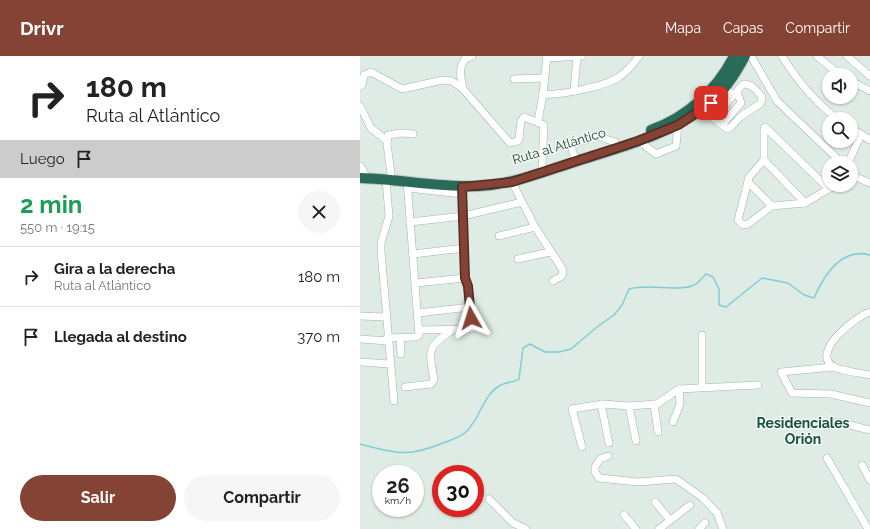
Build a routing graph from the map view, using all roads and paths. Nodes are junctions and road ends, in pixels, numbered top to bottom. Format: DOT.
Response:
graph roads {
  1 [pos="472,56"];
  2 [pos="578,56"];
  3 [pos="639,56"];
  4 [pos="745,56"];
  5 [pos="751,56"];
  6 [pos="782,56"];
  7 [pos="817,56"];
  8 [pos="847,56"];
  9 [pos="547,57"];
  10 [pos="735,61"];
  11 [pos="832,68"];
  12 [pos="866,70"];
  13 [pos="870,76"];
  14 [pos="544,78"];
  15 [pos="514,79"];
  16 [pos="858,85"];
  17 [pos="360,86"];
  18 [pos="725,87"];
  19 [pos="463,89"];
  20 [pos="574,90"];
  21 [pos="870,91"];
  22 [pos="735,93"];
  23 [pos="543,94"];
  24 [pos="360,106"];
  25 [pos="702,109"];
  26 [pos="828,112"];
  27 [pos="714,118"];
  28 [pos="538,122"];
  29 [pos="678,125"];
  30 [pos="722,125"];
  31 [pos="858,133"];
  32 [pos="413,134"];
  33 [pos="861,135"];
  34 [pos="387,140"];
  35 [pos="870,140"];
  36 [pos="638,141"];
  37 [pos="835,156"];
  38 [pos="851,156"];
  39 [pos="764,160"];
  40 [pos="542,166"];
  41 [pos="361,172"];
  42 [pos="388,176"];
  43 [pos="858,177"];
  44 [pos="822,178"];
  45 [pos="869,180"];
  46 [pos="512,182"];
  47 [pos="748,182"];
  48 [pos="408,184"];
  49 [pos="462,190"];
  50 [pos="824,192"];
  51 [pos="522,202"];
  52 [pos="805,203"];
  53 [pos="772,206"];
  54 [pos="463,216"];
  55 [pos="410,222"];
  56 [pos="535,227"];
  57 [pos="499,236"];
  58 [pos="465,248"];
  59 [pos="550,252"];
  60 [pos="413,254"];
  61 [pos="518,259"];
  62 [pos="465,278"];
  63 [pos="553,281"];
  64 [pos="416,283"];
  65 [pos="470,307"];
  66 [pos="870,312"];
  67 [pos="418,313"];
  68 [pos="360,316"];
  69 [pos="385,317"];
  70 [pos="420,330"];
  71 [pos="453,330"];
  72 [pos="702,335"];
  73 [pos="400,338"];
  74 [pos="360,339"];
  75 [pos="388,340"];
  76 [pos="401,354"];
  77 [pos="360,362"];
  78 [pos="390,364"];
  79 [pos="834,367"];
  80 [pos="870,375"];
  81 [pos="758,385"];
  82 [pos="405,386"];
  83 [pos="702,388"];
  84 [pos="679,389"];
  85 [pos="394,401"];
  86 [pos="870,402"];
  87 [pos="601,404"];
  88 [pos="654,404"];
  89 [pos="629,406"];
  90 [pos="673,422"];
  91 [pos="838,422"];
  92 [pos="870,430"];
  93 [pos="658,432"];
  94 [pos="636,441"];
  95 [pos="609,443"];
  96 [pos="582,447"];
  97 [pos="608,456"];
  98 [pos="828,458"];
  99 [pos="862,465"];
  100 [pos="870,480"];
  101 [pos="489,499"];
  102 [pos="655,502"];
  103 [pos="690,505"];
  104 [pos="624,516"];
  105 [pos="670,520"];
  106 [pos="705,523"];
  107 [pos="868,525"];
  108 [pos="526,529"];
  109 [pos="636,529"];
  110 [pos="659,529"];
  111 [pos="699,529"];
  112 [pos="723,529"];
  1 -- 19 [label="street"];
  2 -- 9 [label="street"];
  2 -- 20 [label="street"];
  3 -- 20 [label="street"];
  4 -- 10 [label="highway, Ruta al Atlántico"];
  5 -- 37 [label="street"];
  6 -- 26 [label="street"];
  7 -- 11 [label="street"];
  8 -- 12 [label="street"];
  9 -- 14 [label="street"];
  10 -- 18 [label="highway, Ruta al Atlántico"];
  10 -- 40 [label="highway, Ruta al Atlántico"];
  12 -- 13 [label="street"];
  14 -- 15 [label="street"];
  14 -- 23 [label="street"];
  16 -- 21 [label="street"];
  17 -- 19 [label="street"];
  18 -- 22 [label="street"];
  18 -- 25 [label="highway, Ruta al Atlántico"];
  19 -- 28 [label="street"];
  20 -- 23 [label="street"];
  22 -- 27 [label="street"];
  22 -- 30 [label="street"];
  22 -- 30 [label="street"];
  23 -- 28 [label="street"];
  24 -- 34 [label="street"];
  25 -- 27 [label="street"];
  25 -- 29 [label="highway, Ruta al Atlántico"];
  27 -- 30 [label="street"];
  28 -- 40 [label="street"];
  29 -- 36 [label="highway, Ruta al Atlántico"];
  29 -- 36 [label="street"];
  31 -- 33 [label="street"];
  32 -- 34 [label="street"];
  33 -- 35 [label="street"];
  33 -- 38 [label="street"];
  34 -- 42 [label="street"];
  36 -- 46 [label="highway, Ruta al Atlántico"];
  39 -- 44 [label="street"];
  39 -- 47 [label="street"];
  39 -- 52 [label="street"];
  40 -- 42 [label="highway, Ruta al Atlántico"];
  41 -- 42 [label="highway, Ruta al Atlántico"];
  42 -- 48 [label="highway, Ruta al Atlántico"];
  42 -- 69 [label="street"];
  43 -- 45 [label="street"];
  46 -- 49 [label="highway, Ruta al Atlántico"];
  46 -- 51 [label="street"];
  47 -- 53 [label="street"];
  47 -- 53 [label="street"];
  48 -- 49 [label="highway, Ruta al Atlántico"];
  48 -- 55 [label="street"];
  49 -- 54 [label="street"];
  50 -- 52 [label="street"];
  51 -- 54 [label="street"];
  51 -- 56 [label="street"];
  52 -- 53 [label="street"];
  54 -- 55 [label="street"];
  54 -- 58 [label="street"];
  55 -- 60 [label="street"];
  56 -- 57 [label="street"];
  56 -- 59 [label="street"];
  58 -- 60 [label="street"];
  58 -- 62 [label="street"];
  59 -- 61 [label="street"];
  59 -- 63 [label="street"];
  60 -- 64 [label="street"];
  62 -- 64 [label="street"];
  62 -- 65 [label="street"];
  64 -- 67 [label="street"];
  65 -- 67 [label="street"];
  65 -- 71 [label="street"];
  66 -- 79 [label="street"];
  67 -- 70 [label="street"];
  68 -- 69 [label="street"];
  69 -- 75 [label="street"];
  70 -- 71 [label="street"];
  70 -- 73 [label="street"];
  71 -- 82 [label="street"];
  72 -- 83 [label="street"];
  73 -- 75 [label="street"];
  73 -- 76 [label="street"];
  74 -- 75 [label="street"];
  75 -- 78 [label="street"];
  77 -- 78 [label="street"];
  78 -- 85 [label="street"];
  79 -- 80 [label="street"];
  79 -- 86 [label="street"];
  81 -- 83 [label="street"];
  83 -- 84 [label="street"];
  84 -- 88 [label="street"];
  84 -- 90 [label="street"];
  87 -- 89 [label="street"];
  87 -- 95 [label="street"];
  87 -- 96 [label="street"];
  88 -- 89 [label="street"];
  88 -- 93 [label="street"];
  89 -- 94 [label="street"];
  91 -- 92 [label="street"];
  97 -- 112 [label="street"];
  98 -- 107 [label="street"];
  99 -- 100 [label="street"];
  101 -- 108 [label="street"];
  102 -- 105 [label="street"];
  103 -- 105 [label="street"];
  104 -- 109 [label="street"];
  105 -- 110 [label="street"];
  106 -- 111 [label="street"];
}
